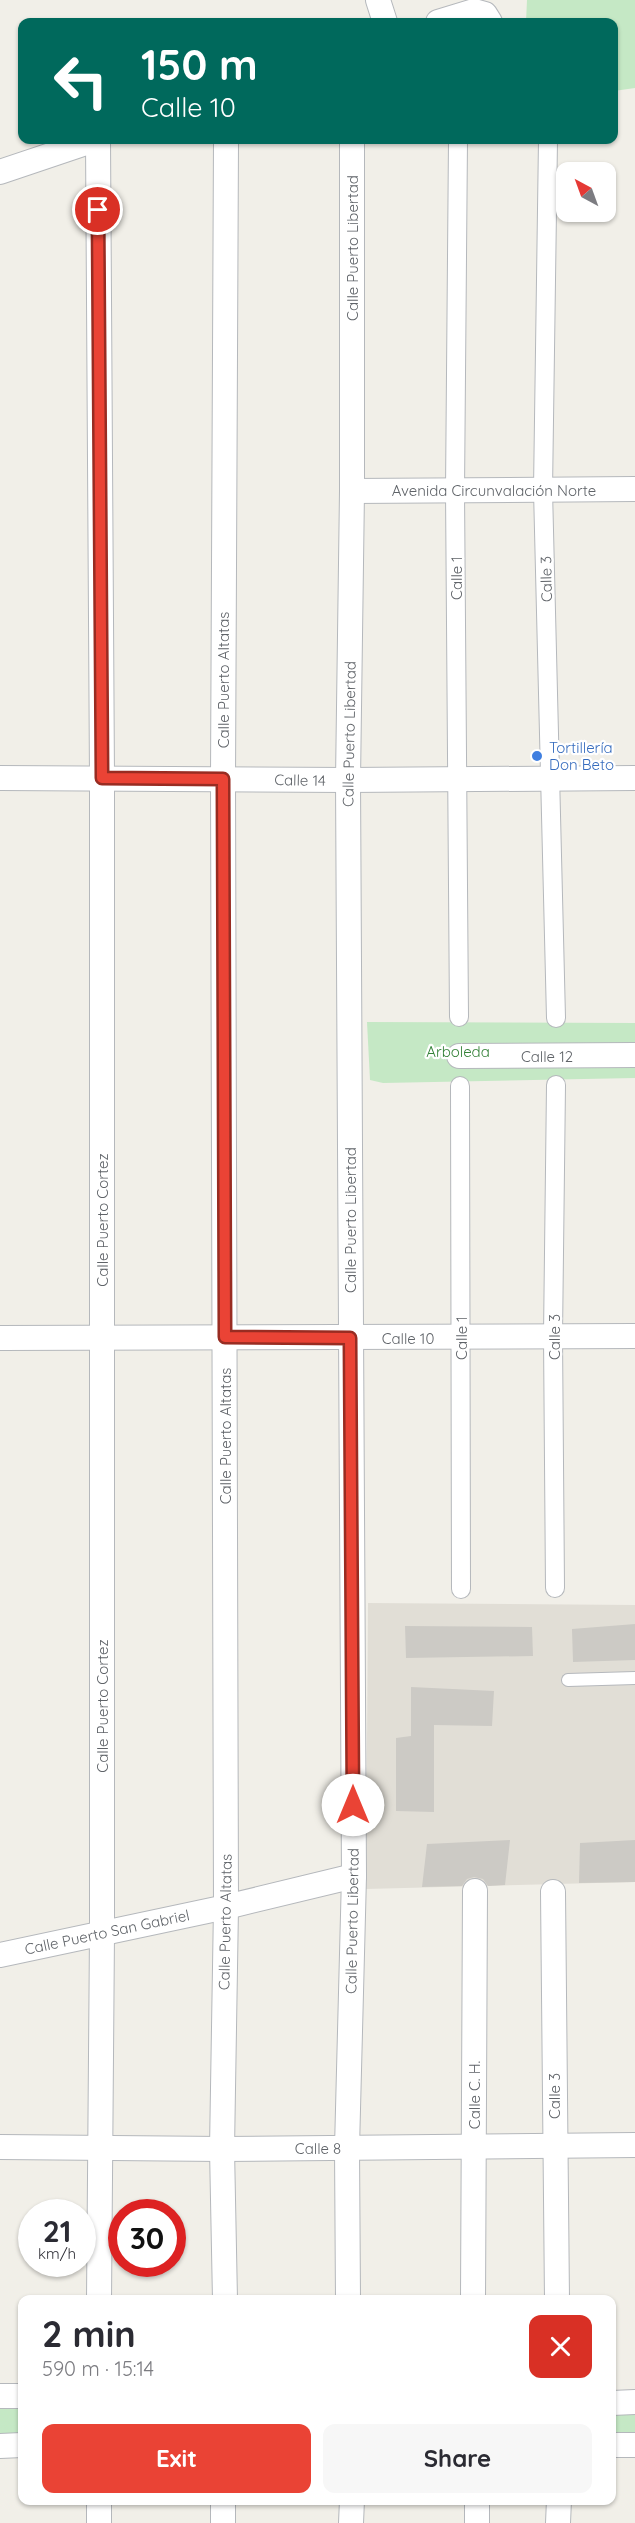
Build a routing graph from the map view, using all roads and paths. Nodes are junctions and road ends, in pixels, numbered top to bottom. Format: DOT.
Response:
graph roads {
  1 [pos="378,0"];
  2 [pos="384,18"];
  3 [pos="458,18"];
  4 [pos="488,18"];
  5 [pos="84,144"];
  6 [pos="96,144"];
  7 [pos="226,144"];
  8 [pos="352,144"];
  9 [pos="458,144"];
  10 [pos="548,144"];
  11 [pos="0,172"];
  12 [pos="635,489"];
  13 [pos="543,490"];
  14 [pos="352,491"];
  15 [pos="455,491"];
  16 [pos="0,778"];
  17 [pos="102,778"];
  18 [pos="635,778"];
  19 [pos="223,779"];
  20 [pos="457,779"];
  21 [pos="550,779"];
  22 [pos="348,780"];
  23 [pos="459,1017"];
  24 [pos="556,1018"];
  25 [pos="635,1055"];
  26 [pos="459,1056"];
  27 [pos="556,1085"];
  28 [pos="460,1086"];
  29 [pos="553,1336"];
  30 [pos="635,1336"];
  31 [pos="102,1337"];
  32 [pos="225,1337"];
  33 [pos="0,1338"];
  34 [pos="350,1338"];
  35 [pos="462,1338"];
  36 [pos="555,1588"];
  37 [pos="461,1589"];
  38 [pos="635,1678"];
  39 [pos="568,1680"];
  40 [pos="354,1876"];
  41 [pos="475,1891"];
  42 [pos="553,1892"];
  43 [pos="226,1907"];
  44 [pos="102,1933"];
  45 [pos="0,1955"];
  46 [pos="635,2145"];
  47 [pos="474,2146"];
  48 [pos="0,2147"];
  49 [pos="555,2147"];
  50 [pos="100,2148"];
  51 [pos="347,2148"];
  52 [pos="222,2149"];
  53 [pos="99,2295"];
  54 [pos="225,2295"];
  55 [pos="348,2295"];
  56 [pos="473,2295"];
  57 [pos="557,2295"];
  58 [pos="0,2396"];
  59 [pos="18,2396"];
  60 [pos="635,2402"];
  61 [pos="616,2403"];
  62 [pos="18,2445"];
  63 [pos="616,2445"];
  64 [pos="635,2445"];
  65 [pos="0,2446"];
  66 [pos="99,2505"];
  67 [pos="223,2505"];
  68 [pos="352,2505"];
  69 [pos="477,2505"];
  70 [pos="559,2505"];
  71 [pos="99,2523"];
  72 [pos="223,2523"];
  73 [pos="351,2523"];
  74 [pos="477,2523"];
  75 [pos="558,2523"];
  1 -- 2 [label="street"];
  3 -- 4 [label="street"];
  5 -- 11 [label="street"];
  6 -- 17 [label="street, Calle Puerto Cortez"];
  7 -- 19 [label="street, Calle Puerto Altatas"];
  8 -- 14 [label="street, Calle Puerto Libertad"];
  9 -- 15 [label="street, Calle 1"];
  10 -- 13 [label="street, Calle 3"];
  12 -- 13 [label="street, Avenida Circunvalación Norte"];
  13 -- 15 [label="street, Avenida Circunvalación Norte"];
  13 -- 21 [label="street, Calle 3"];
  14 -- 15 [label="street, Avenida Circunvalación Norte"];
  14 -- 22 [label="street, Calle Puerto Libertad"];
  15 -- 20 [label="street, Calle 1"];
  16 -- 17 [label="street, Calle 14"];
  17 -- 19 [label="street, Calle 14"];
  17 -- 31 [label="street, Calle Puerto Cortez"];
  18 -- 21 [label="street, Calle 14"];
  19 -- 22 [label="street, Calle 14"];
  19 -- 32 [label="street, Calle Puerto Altatas"];
  20 -- 21 [label="street, Calle 14"];
  20 -- 22 [label="street, Calle 14"];
  20 -- 23 [label="street, Calle 1"];
  21 -- 24 [label="street, Calle 3"];
  22 -- 34 [label="street, Calle Puerto Libertad"];
  25 -- 26 [label="street, Calle 12"];
  27 -- 29 [label="street, Calle 3"];
  28 -- 35 [label="street, Calle 1"];
  29 -- 30 [label="street, Calle 10"];
  29 -- 35 [label="street, Calle 10"];
  29 -- 36 [label="street, Calle 3"];
  31 -- 32 [label="street, Calle 10"];
  31 -- 33 [label="street, Calle 10"];
  31 -- 44 [label="street, Calle Puerto Cortez"];
  32 -- 34 [label="street, Calle 10"];
  32 -- 43 [label="street, Calle Puerto Altatas"];
  34 -- 35 [label="street, Calle 10"];
  34 -- 40 [label="street, Calle Puerto Libertad"];
  35 -- 37 [label="street, Calle 1"];
  38 -- 39 [label="lane"];
  40 -- 43 [label="street, Calle Puerto San Gabriel"];
  40 -- 51 [label="street, Calle Puerto Libertad"];
  41 -- 47 [label="street, Calle C. H."];
  42 -- 49 [label="street, Calle 3"];
  43 -- 44 [label="street, Calle Puerto San Gabriel"];
  43 -- 52 [label="street, Calle Puerto Altatas"];
  44 -- 45 [label="street, Calle Puerto San Gabriel"];
  44 -- 50 [label="street, Calle Puerto Cortez"];
  46 -- 49 [label="street, Calle 8"];
  47 -- 49 [label="street, Calle 8"];
  47 -- 51 [label="street, Calle 8"];
  47 -- 56 [label="street, Calle C. H."];
  48 -- 50 [label="street, Calle 8"];
  49 -- 57 [label="street, Calle 3"];
  50 -- 52 [label="street, Calle 8"];
  50 -- 53 [label="street, Calle Puerto Cortez"];
  51 -- 52 [label="street, Calle 8"];
  51 -- 55 [label="street, Calle Puerto Libertad"];
  52 -- 54 [label="street, Calle Puerto Altatas"];
  58 -- 59 [label="street"];
  60 -- 61 [label="street"];
  62 -- 65 [label="street"];
  63 -- 64 [label="street"];
  66 -- 71 [label="street"];
  67 -- 72 [label="street"];
  68 -- 73 [label="street"];
  69 -- 74 [label="street"];
  70 -- 75 [label="street"];
}
